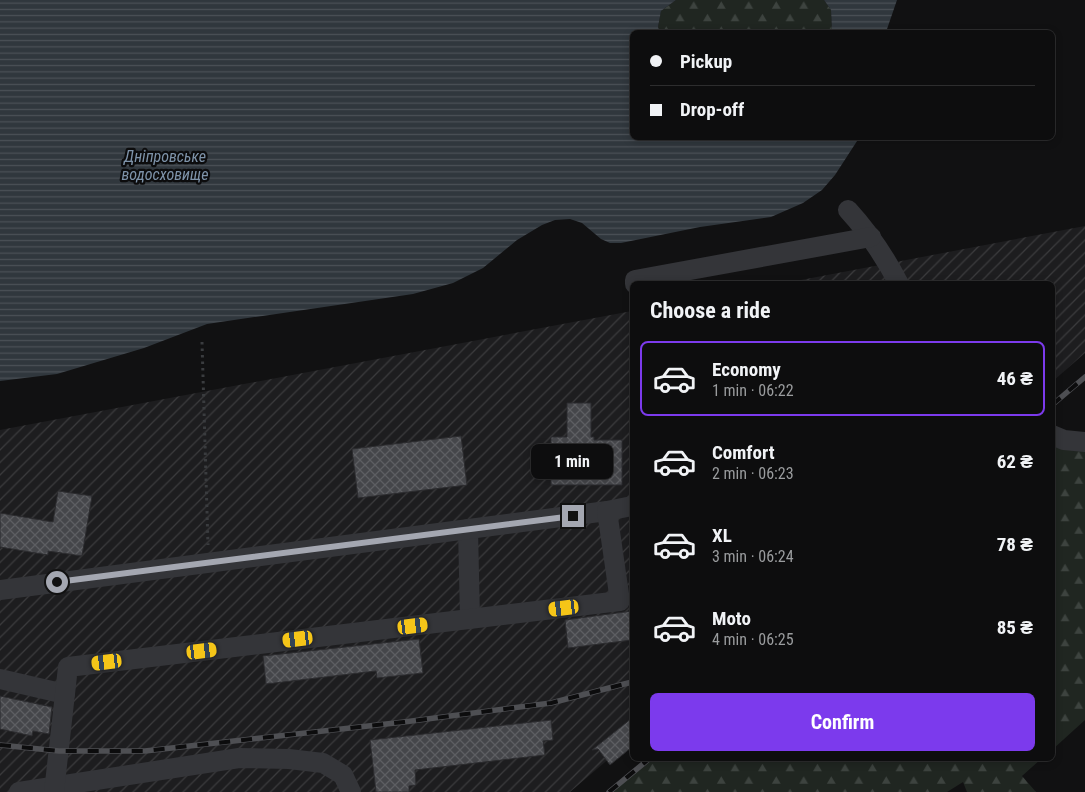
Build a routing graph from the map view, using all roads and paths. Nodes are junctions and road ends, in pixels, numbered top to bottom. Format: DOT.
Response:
graph roads {
  1 [pos="848,210"];
  2 [pos="871,237"];
  3 [pos="635,281"];
  4 [pos="897,281"];
  5 [pos="202,342"];
  6 [pos="1055,436"];
  7 [pos="1085,442"];
  8 [pos="630,506"];
  9 [pos="607,511"];
  10 [pos="468,529"];
  11 [pos="208,563"];
  12 [pos="0,590"];
  13 [pos="470,619"];
  14 [pos="0,679"];
  15 [pos="65,694"];
  16 [pos="54,789"];
  17 [pos="20,792"];
  18 [pos="350,792"];
  1 -- 2 [label="lane"];
  2 -- 3 [label="lane"];
  2 -- 4 [label="lane"];
  5 -- 11 [label="path"];
  6 -- 7 [label="lane"];
  8 -- 9 [label="lane"];
  9 -- 10 [label="lane"];
  9 -- 13 [label="lane"];
  10 -- 11 [label="lane"];
  10 -- 13 [label="lane"];
  11 -- 12 [label="lane"];
  13 -- 15 [label="lane"];
  14 -- 15 [label="lane"];
  15 -- 16 [label="lane"];
  16 -- 17 [label="lane"];
  16 -- 18 [label="lane"];
}
